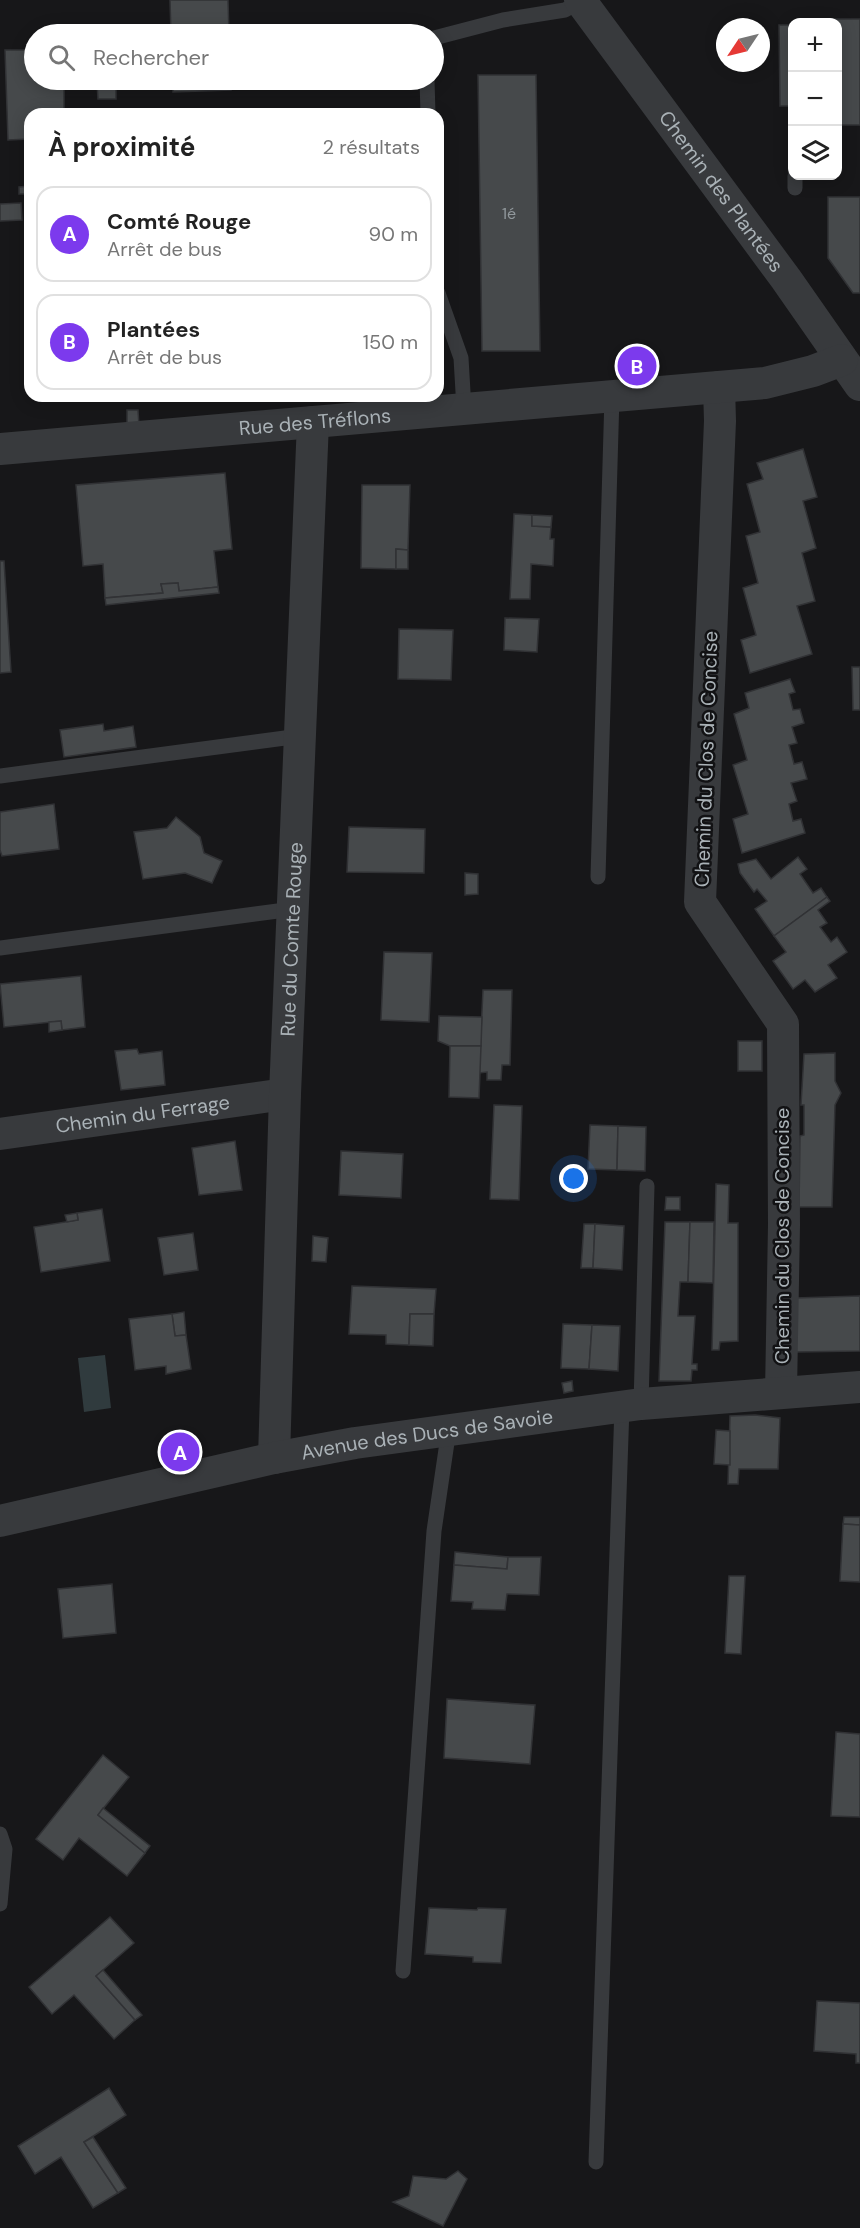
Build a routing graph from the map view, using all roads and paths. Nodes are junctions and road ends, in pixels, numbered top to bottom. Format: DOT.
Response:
graph roads {
  1 [pos="580,1"];
  2 [pos="444,35"];
  3 [pos="427,90"];
  4 [pos="428,108"];
  5 [pos="444,310"];
  6 [pos="842,360"];
  7 [pos="860,385"];
  8 [pos="719,387"];
  9 [pos="612,396"];
  10 [pos="464,409"];
  11 [pos="313,422"];
  12 [pos="0,449"];
  13 [pos="300,736"];
  14 [pos="0,776"];
  15 [pos="598,877"];
  16 [pos="293,909"];
  17 [pos="0,948"];
  18 [pos="285,1094"];
  19 [pos="0,1134"];
  20 [pos="647,1186"];
  21 [pos="860,1387"];
  22 [pos="781,1392"];
  23 [pos="631,1405"];
  24 [pos="449,1429"];
  25 [pos="274,1458"];
  26 [pos="0,1521"];
  27 [pos="0,1834"];
  28 [pos="0,1904"];
  29 [pos="403,1971"];
  30 [pos="596,2162"];
  1 -- 2 [label="lane"];
  1 -- 6 [label="street, Chemin des Plantées"];
  3 -- 4 [label="lane"];
  5 -- 10 [label="lane"];
  6 -- 7 [label="street, Chemin des Plantées"];
  6 -- 8 [label="street, Rue des Tréflons"];
  8 -- 9 [label="street, Rue des Tréflons"];
  8 -- 22 [label="street, Chemin du Clos de Concise"];
  9 -- 10 [label="street, Rue des Tréflons"];
  9 -- 15 [label="lane"];
  10 -- 11 [label="street, Rue des Tréflons"];
  11 -- 12 [label="street, Rue des Tréflons"];
  11 -- 13 [label="street, Rue du Comte Rouge"];
  13 -- 14 [label="lane"];
  13 -- 16 [label="street, Rue du Comte Rouge"];
  16 -- 17 [label="lane"];
  16 -- 18 [label="street, Rue du Comte Rouge"];
  18 -- 19 [label="street, Chemin du Ferrage"];
  18 -- 25 [label="street, Rue du Comte Rouge"];
  20 -- 23 [label="lane"];
  21 -- 22 [label="street, Avenue des Ducs de Savoie"];
  22 -- 23 [label="street, Avenue des Ducs de Savoie"];
  23 -- 24 [label="street, Avenue des Ducs de Savoie"];
  23 -- 30 [label="lane"];
  24 -- 25 [label="street, Avenue des Ducs de Savoie"];
  24 -- 29 [label="lane"];
  25 -- 26 [label="street, Avenue des Ducs de Savoie"];
  27 -- 28 [label="lane"];
}
